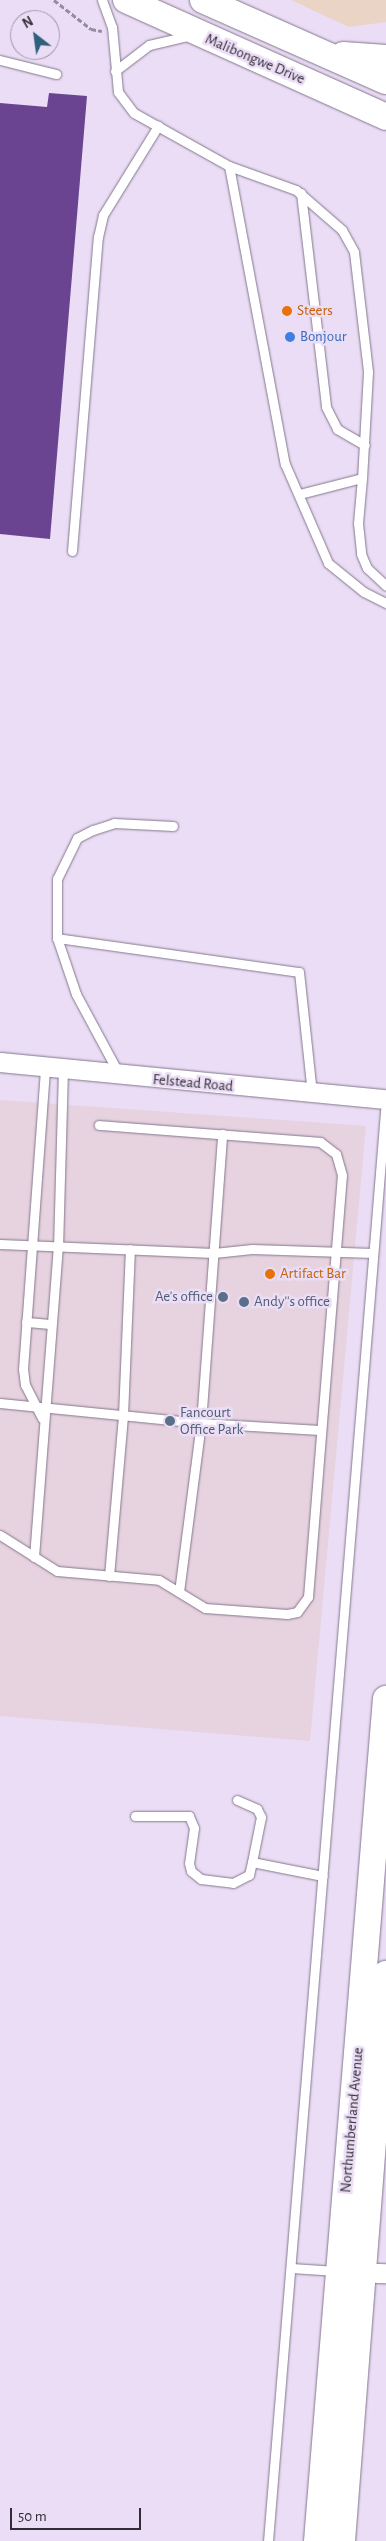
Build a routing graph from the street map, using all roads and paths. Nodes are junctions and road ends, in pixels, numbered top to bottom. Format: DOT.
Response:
graph roads {
  1 [pos="54,0"];
  2 [pos="102,0"];
  3 [pos="126,0"];
  4 [pos="203,0"];
  5 [pos="102,31"];
  6 [pos="198,35"];
  7 [pos="317,52"];
  8 [pos="386,58"];
  9 [pos="0,60"];
  10 [pos="115,71"];
  11 [pos="56,74"];
  12 [pos="386,81"];
  13 [pos="318,86"];
  14 [pos="386,117"];
  15 [pos="158,126"];
  16 [pos="386,127"];
  17 [pos="229,166"];
  18 [pos="300,193"];
  19 [pos="365,444"];
  20 [pos="362,478"];
  21 [pos="298,494"];
  22 [pos="72,551"];
  23 [pos="386,586"];
  24 [pos="386,603"];
  25 [pos="174,826"];
  26 [pos="57,938"];
  27 [pos="0,1062"];
  28 [pos="54,1069"];
  29 [pos="120,1076"];
  30 [pos="312,1093"];
  31 [pos="386,1100"];
  32 [pos="99,1125"];
  33 [pos="222,1134"];
  34 [pos="0,1244"];
  35 [pos="32,1247"];
  36 [pos="58,1248"];
  37 [pos="130,1249"];
  38 [pos="335,1250"];
  39 [pos="373,1252"];
  40 [pos="214,1253"];
  41 [pos="26,1322"];
  42 [pos="51,1324"];
  43 [pos="0,1403"];
  44 [pos="38,1406"];
  45 [pos="123,1415"];
  46 [pos="201,1424"];
  47 [pos="320,1430"];
  48 [pos="0,1535"];
  49 [pos="34,1557"];
  50 [pos="109,1576"];
  51 [pos="179,1592"];
  52 [pos="386,1700"];
  53 [pos="237,1800"];
  54 [pos="135,1816"];
  55 [pos="252,1862"];
  56 [pos="323,1876"];
  57 [pos="386,1974"];
  58 [pos="291,2268"];
  59 [pos="363,2272"];
  60 [pos="268,2541"];
  61 [pos="317,2541"];
  62 [pos="342,2541"];
  1 -- 5 [label="path"];
  2 -- 10 [label="lane"];
  3 -- 6 [label="main road, Malibongwe Drive"];
  4 -- 7 [label="main road, Malibongwe Drive"];
  6 -- 10 [label="lane"];
  6 -- 13 [label="main road, Malibongwe Drive"];
  7 -- 8 [label="main road"];
  7 -- 12 [label="main road, Malibongwe Drive"];
  9 -- 11 [label="lane"];
  10 -- 15 [label="lane"];
  13 -- 14 [label="main road, Malibongwe Drive"];
  13 -- 16 [label="main road"];
  15 -- 17 [label="lane"];
  15 -- 22 [label="lane"];
  17 -- 18 [label="lane"];
  17 -- 21 [label="lane"];
  18 -- 19 [label="lane"];
  18 -- 19 [label="lane"];
  19 -- 20 [label="lane"];
  20 -- 21 [label="lane"];
  20 -- 23 [label="lane"];
  21 -- 24 [label="lane"];
  25 -- 26 [label="lane"];
  26 -- 29 [label="lane"];
  26 -- 30 [label="lane"];
  27 -- 28 [label="street, Felstead Road"];
  28 -- 29 [label="street, Felstead Road"];
  28 -- 35 [label="lane"];
  28 -- 36 [label="lane"];
  29 -- 30 [label="street, Felstead Road"];
  30 -- 31 [label="street, Felstead Road"];
  31 -- 39 [label="lane"];
  32 -- 33 [label="lane"];
  33 -- 38 [label="lane"];
  33 -- 40 [label="lane"];
  34 -- 35 [label="lane"];
  35 -- 36 [label="lane"];
  35 -- 41 [label="lane"];
  36 -- 37 [label="lane"];
  36 -- 42 [label="lane"];
  37 -- 40 [label="lane"];
  37 -- 45 [label="lane"];
  38 -- 39 [label="lane"];
  38 -- 40 [label="lane"];
  38 -- 47 [label="lane"];
  39 -- 56 [label="lane"];
  40 -- 46 [label="lane"];
  41 -- 42 [label="lane"];
  41 -- 44 [label="lane"];
  42 -- 44 [label="lane"];
  43 -- 44 [label="lane"];
  44 -- 45 [label="lane"];
  44 -- 49 [label="lane"];
  45 -- 46 [label="lane"];
  45 -- 50 [label="lane"];
  46 -- 47 [label="lane"];
  46 -- 51 [label="lane"];
  47 -- 51 [label="lane"];
  48 -- 49 [label="lane"];
  49 -- 50 [label="lane"];
  50 -- 51 [label="lane"];
  52 -- 59 [label="main road, Northumberland Avenue"];
  53 -- 55 [label="lane"];
  54 -- 55 [label="lane"];
  55 -- 56 [label="lane"];
  56 -- 58 [label="lane"];
  57 -- 59 [label="main road, Northumberland Avenue"];
  58 -- 59 [label="lane"];
  58 -- 60 [label="lane"];
  59 -- 61 [label="main road, Northumberland Avenue"];
  59 -- 62 [label="main road, Northumberland Avenue"];
}
